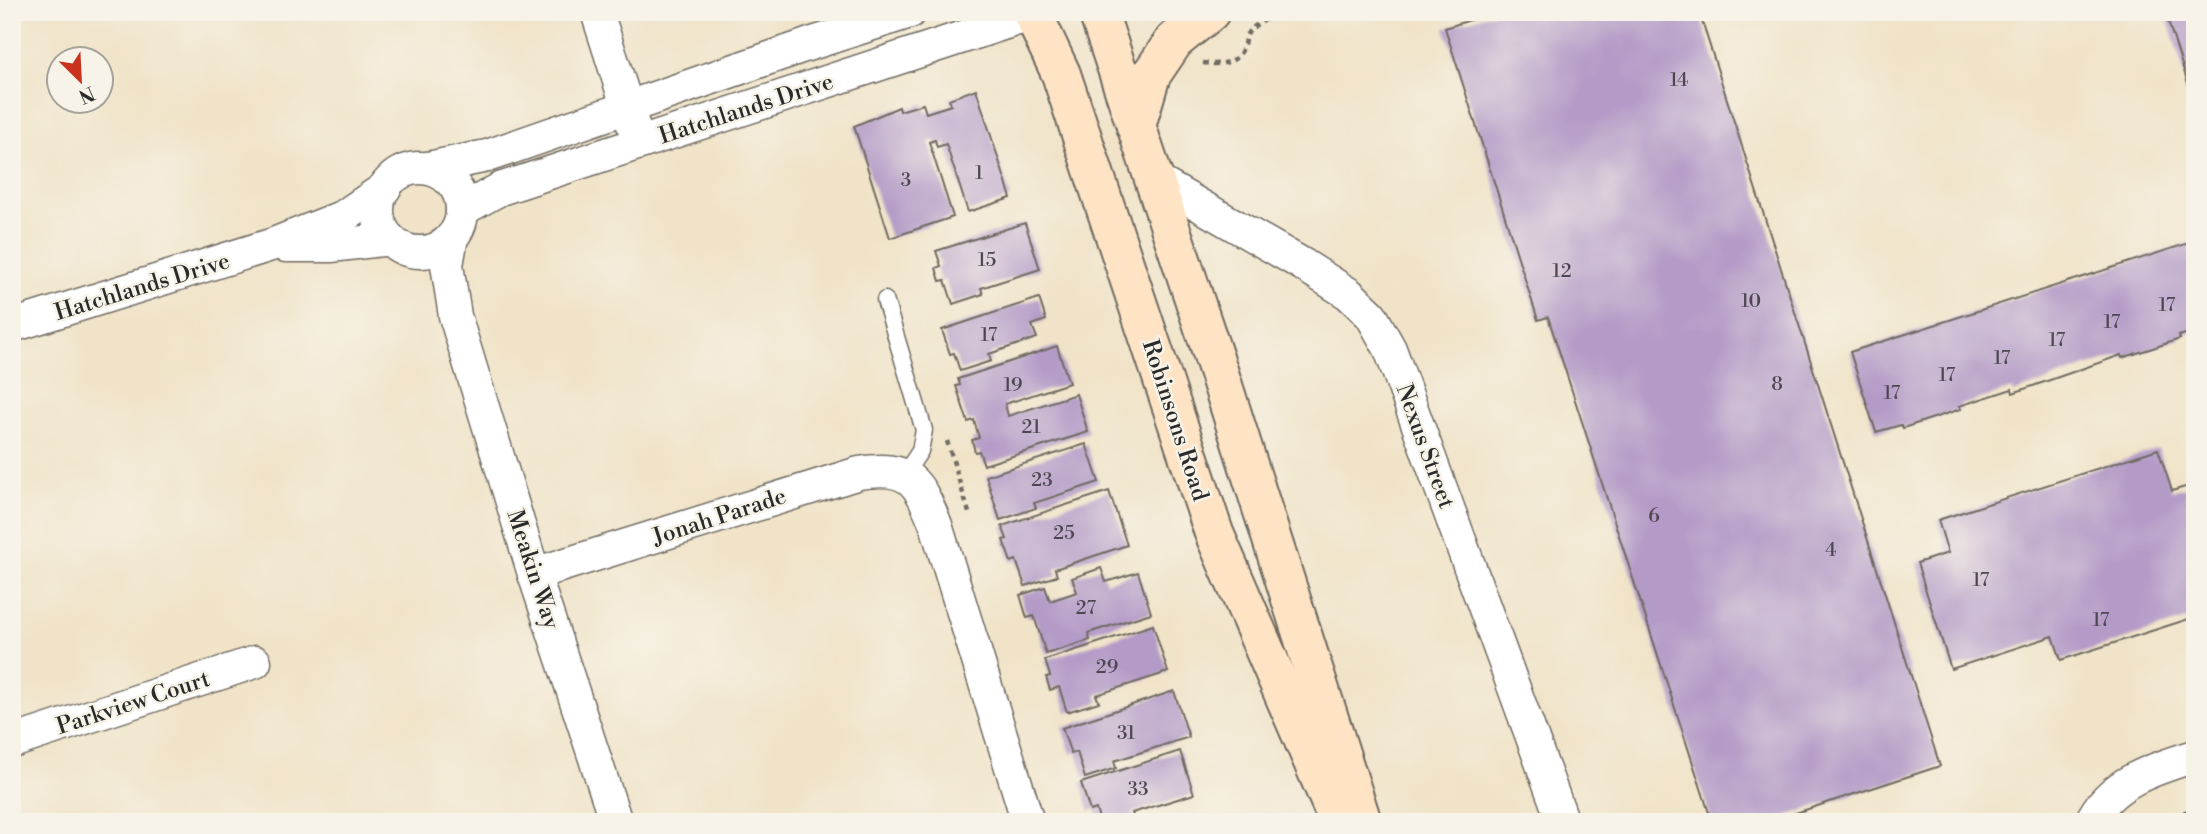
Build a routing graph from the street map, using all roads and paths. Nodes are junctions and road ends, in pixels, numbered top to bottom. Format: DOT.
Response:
graph roads {
  1 [pos="597,12"];
  2 [pos="910,12"];
  3 [pos="1098,12"];
  4 [pos="1210,12"];
  5 [pos="1035,13"];
  6 [pos="626,107"];
  7 [pos="1136,125"];
  8 [pos="639,142"];
  9 [pos="428,169"];
  10 [pos="1154,179"];
  11 [pos="385,188"];
  12 [pos="457,223"];
  13 [pos="399,244"];
  14 [pos="271,245"];
  15 [pos="885,300"];
  16 [pos="455,316"];
  17 [pos="12,326"];
  18 [pos="904,475"];
  19 [pos="534,575"];
  20 [pos="255,662"];
  21 [pos="12,742"];
  22 [pos="2195,756"];
  23 [pos="2195,809"];
  24 [pos="616,822"];
  25 [pos="1028,822"];
  26 [pos="1339,822"];
  27 [pos="1362,822"];
  28 [pos="1563,822"];
  29 [pos="2091,822"];
  30 [pos="2155,822"];
  1 -- 6 [label="street"];
  2 -- 6 [label="street, Hatchlands Drive"];
  3 -- 7 [label="main road"];
  4 -- 7 [label="main road"];
  5 -- 8 [label="street, Hatchlands Drive"];
  5 -- 26 [label="main road, Robinsons Road"];
  6 -- 8 [label="street"];
  6 -- 9 [label="street, Hatchlands Drive"];
  7 -- 10 [label="main road"];
  8 -- 12 [label="street, Hatchlands Drive"];
  9 -- 11 [label="street"];
  9 -- 12 [label="street"];
  10 -- 27 [label="main road"];
  10 -- 28 [label="street, Nexus Street"];
  11 -- 13 [label="street"];
  11 -- 14 [label="street, Hatchlands Drive"];
  12 -- 13 [label="street"];
  12 -- 16 [label="street, Meakin Way"];
  13 -- 14 [label="street, Hatchlands Drive"];
  13 -- 16 [label="street, Meakin Way"];
  14 -- 17 [label="street, Hatchlands Drive"];
  15 -- 18 [label="lane"];
  16 -- 19 [label="street, Meakin Way"];
  18 -- 19 [label="street, Jonah Parade"];
  18 -- 25 [label="street"];
  19 -- 24 [label="street, Meakin Way"];
  20 -- 21 [label="street, Parkview Court"];
  22 -- 29 [label="street"];
  23 -- 30 [label="path"];
}
